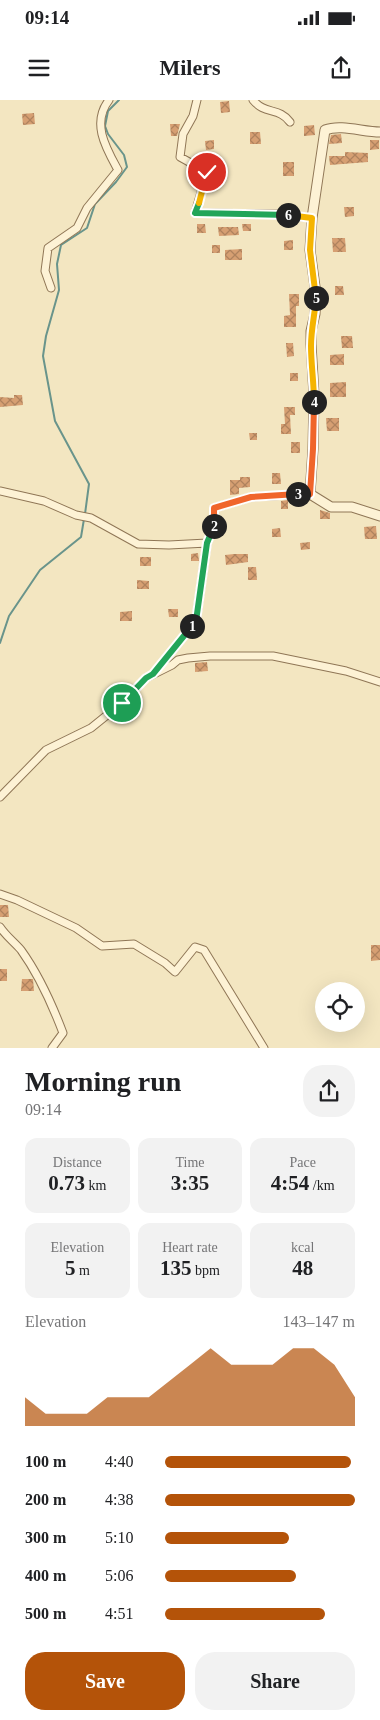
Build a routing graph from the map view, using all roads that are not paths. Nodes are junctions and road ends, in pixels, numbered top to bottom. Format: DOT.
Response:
graph roads {
  1 [pos="109,100"];
  2 [pos="197,100"];
  3 [pos="253,100"];
  4 [pos="290,122"];
  5 [pos="380,132"];
  6 [pos="312,218"];
  7 [pos="51,288"];
  8 [pos="0,491"];
  9 [pos="310,494"];
  10 [pos="380,516"];
  11 [pos="207,543"];
  12 [pos="153,674"];
  13 [pos="380,682"];
  14 [pos="0,797"];
  15 [pos="0,894"];
  16 [pos="0,927"];
  17 [pos="52,1048"];
  18 [pos="264,1048"];
  1 -- 7 [label="street"];
  2 -- 6 [label="street"];
  3 -- 4 [label="street"];
  5 -- 6 [label="street"];
  6 -- 9 [label="street"];
  8 -- 11 [label="street"];
  9 -- 10 [label="street"];
  9 -- 11 [label="street"];
  11 -- 12 [label="street"];
  12 -- 13 [label="street"];
  12 -- 14 [label="street"];
  15 -- 18 [label="street"];
  16 -- 17 [label="street"];
}
